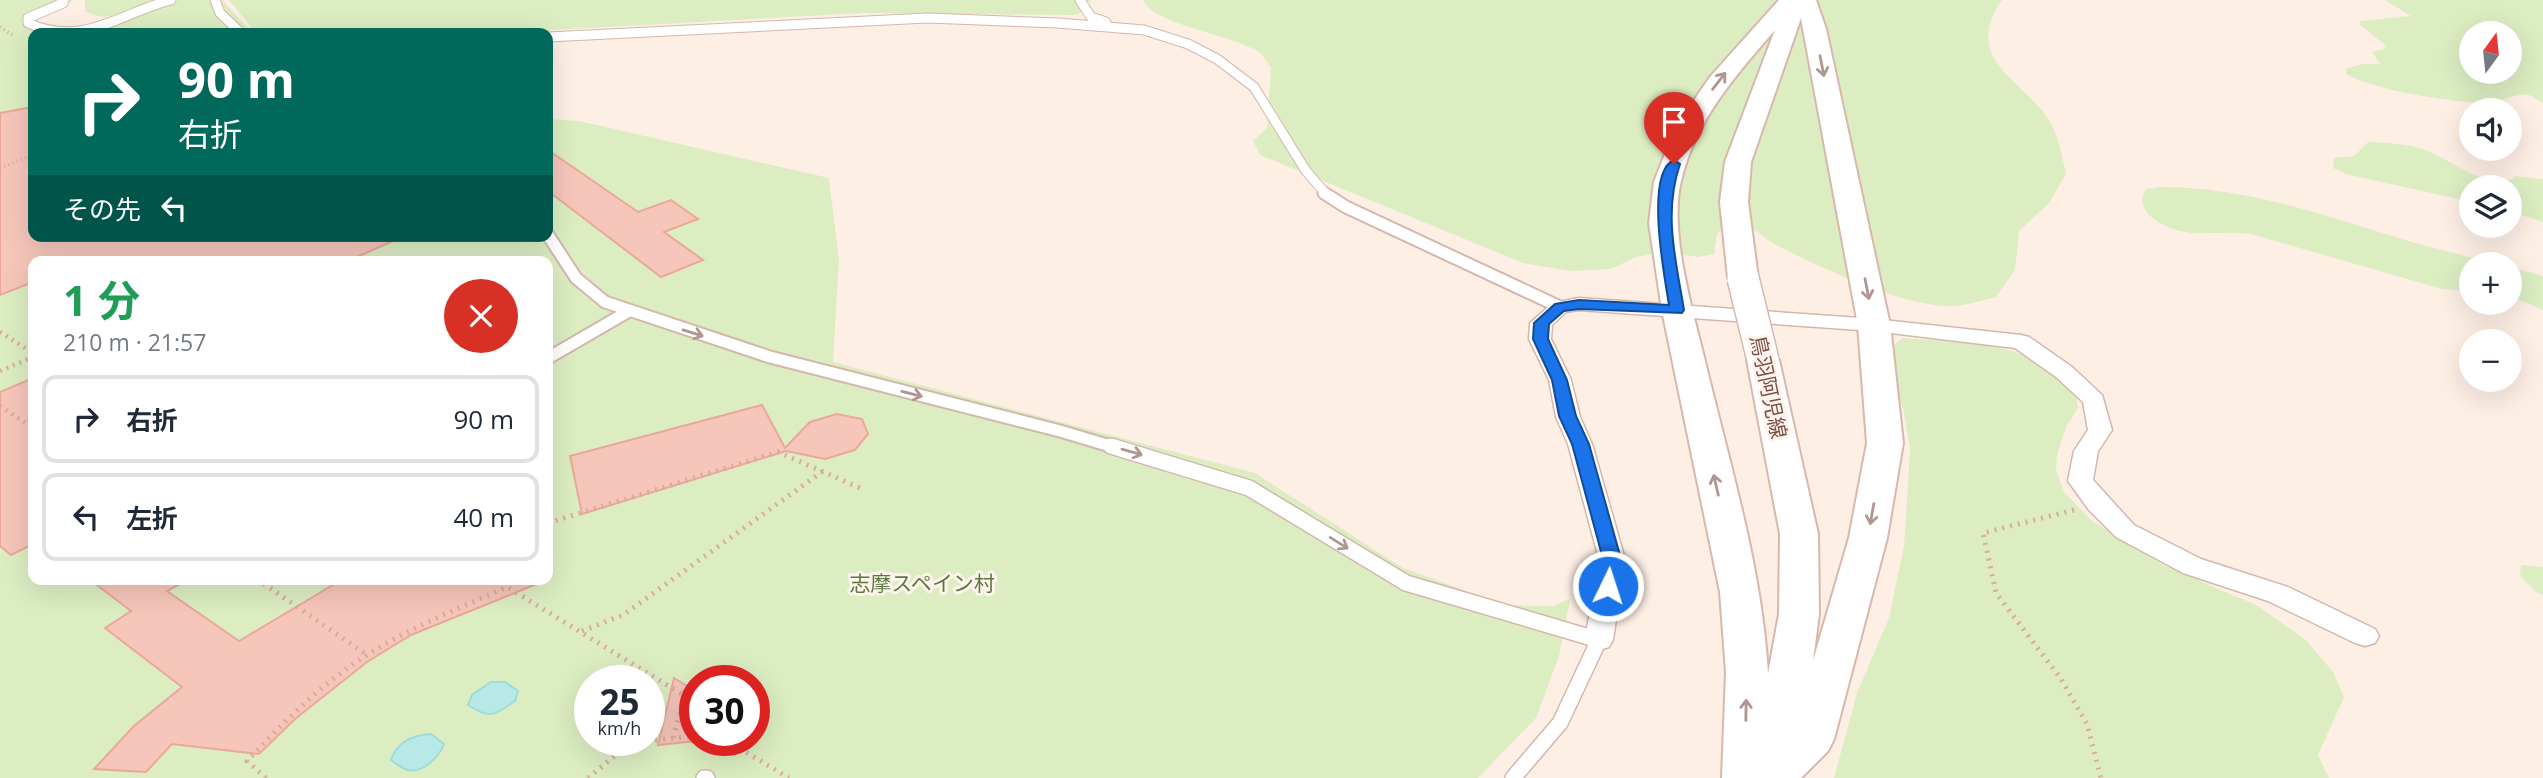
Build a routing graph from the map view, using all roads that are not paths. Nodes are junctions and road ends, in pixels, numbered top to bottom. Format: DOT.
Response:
graph roads {
  1 [pos="64,0"];
  2 [pos="171,0"];
  3 [pos="215,0"];
  4 [pos="1080,0"];
  5 [pos="1790,0"];
  6 [pos="1797,0"];
  7 [pos="1806,0"];
  8 [pos="1119,27"];
  9 [pos="39,28"];
  10 [pos="94,28"];
  11 [pos="236,28"];
  12 [pos="553,37"];
  13 [pos="553,242"];
  14 [pos="1560,307"];
  15 [pos="1677,310"];
  16 [pos="629,311"];
  17 [pos="1874,325"];
  18 [pos="553,355"];
  19 [pos="2365,636"];
  20 [pos="1599,640"];
  21 [pos="1513,778"];
  22 [pos="1745,778"];
  23 [pos="1755,778"];
  24 [pos="1772,778"];
  1 -- 9 [label="lane"];
  2 -- 10 [label="lane"];
  3 -- 11 [label="lane"];
  4 -- 8 [label="lane"];
  15 -- 5 [label="main road, one-way"];
  6 -- 23 [label="main road, 鳥羽阿児線, bridge"];
  7 -- 17 [label="main road, one-way"];
  8 -- 12 [label="lane"];
  8 -- 14 [label="lane"];
  13 -- 16 [label="lane"];
  14 -- 15 [label="street"];
  14 -- 20 [label="street"];
  15 -- 17 [label="street"];
  22 -- 15 [label="main road, one-way"];
  16 -- 18 [label="lane"];
  16 -- 20 [label="lane, one-way"];
  17 -- 19 [label="street"];
  17 -- 24 [label="main road, one-way"];
  20 -- 21 [label="lane"];
}
